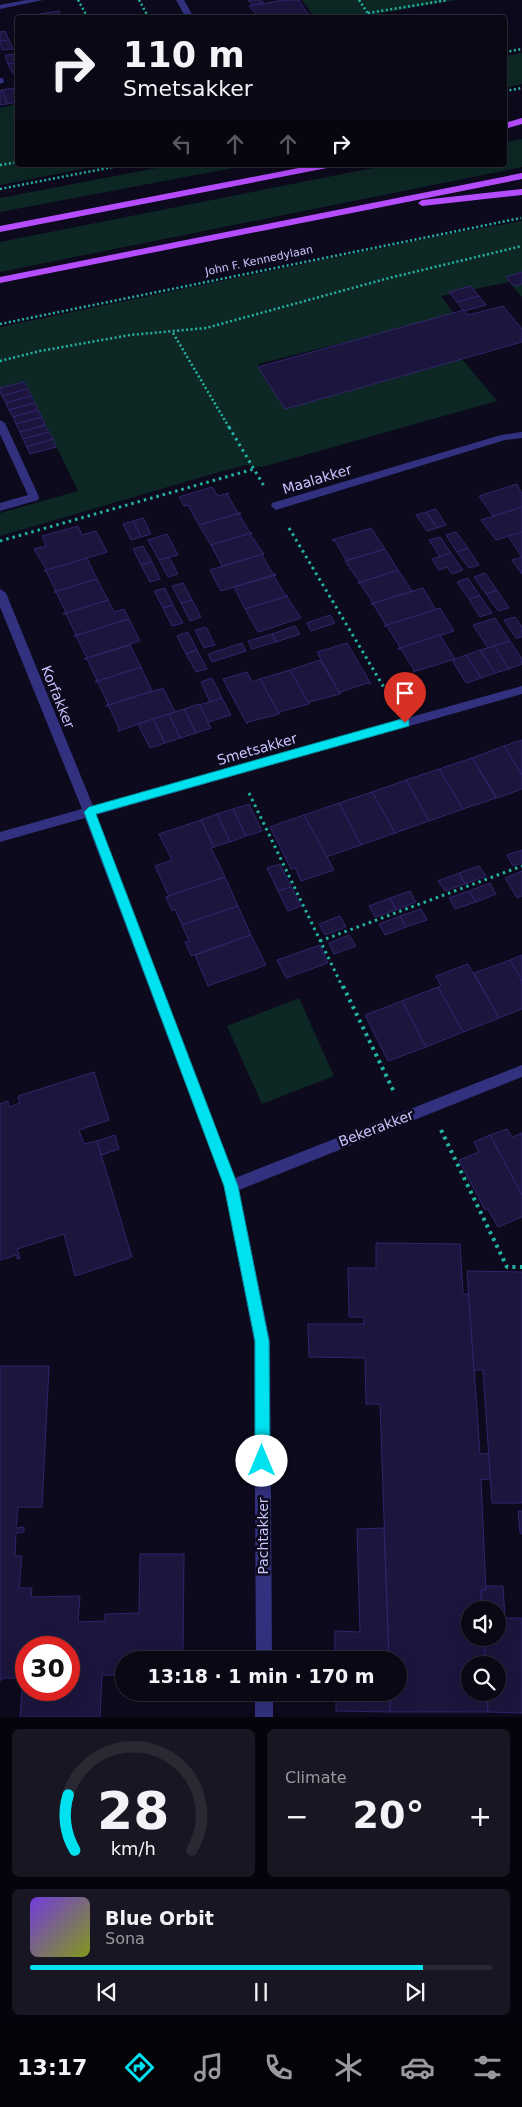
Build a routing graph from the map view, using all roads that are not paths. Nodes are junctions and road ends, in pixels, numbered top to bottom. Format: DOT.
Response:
graph roads {
  1 [pos="39,0"];
  2 [pos="180,0"];
  3 [pos="0,6"];
  4 [pos="188,15"];
  5 [pos="522,121"];
  6 [pos="522,126"];
  7 [pos="507,127"];
  8 [pos="507,128"];
  9 [pos="317,167"];
  10 [pos="522,176"];
  11 [pos="522,192"];
  12 [pos="364,207"];
  13 [pos="0,229"];
  14 [pos="0,280"];
  15 [pos="0,423"];
  16 [pos="522,435"];
  17 [pos="276,506"];
  18 [pos="0,507"];
  19 [pos="0,593"];
  20 [pos="522,690"];
  21 [pos="89,812"];
  22 [pos="0,837"];
  23 [pos="522,1072"];
  24 [pos="231,1186"];
  25 [pos="264,1651"];
  26 [pos="264,1701"];
  27 [pos="264,1717"];
  1 -- 3 [label="street"];
  2 -- 4 [label="street"];
  5 -- 7 [label="main road"];
  6 -- 8 [label="main road"];
  9 -- 13 [label="main road"];
  10 -- 12 [label="main road"];
  11 -- 12 [label="main road"];
  12 -- 14 [label="main road"];
  15 -- 18 [label="street"];
  16 -- 17 [label="street, Maalakker"];
  19 -- 21 [label="street, Korfakker"];
  20 -- 21 [label="street, Smetsakker"];
  21 -- 22 [label="street, Smetsakker"];
  21 -- 24 [label="street, Pachtakker"];
  23 -- 24 [label="street, Bekerakker"];
  24 -- 25 [label="street, Pachtakker"];
  26 -- 27 [label="street"];
}
